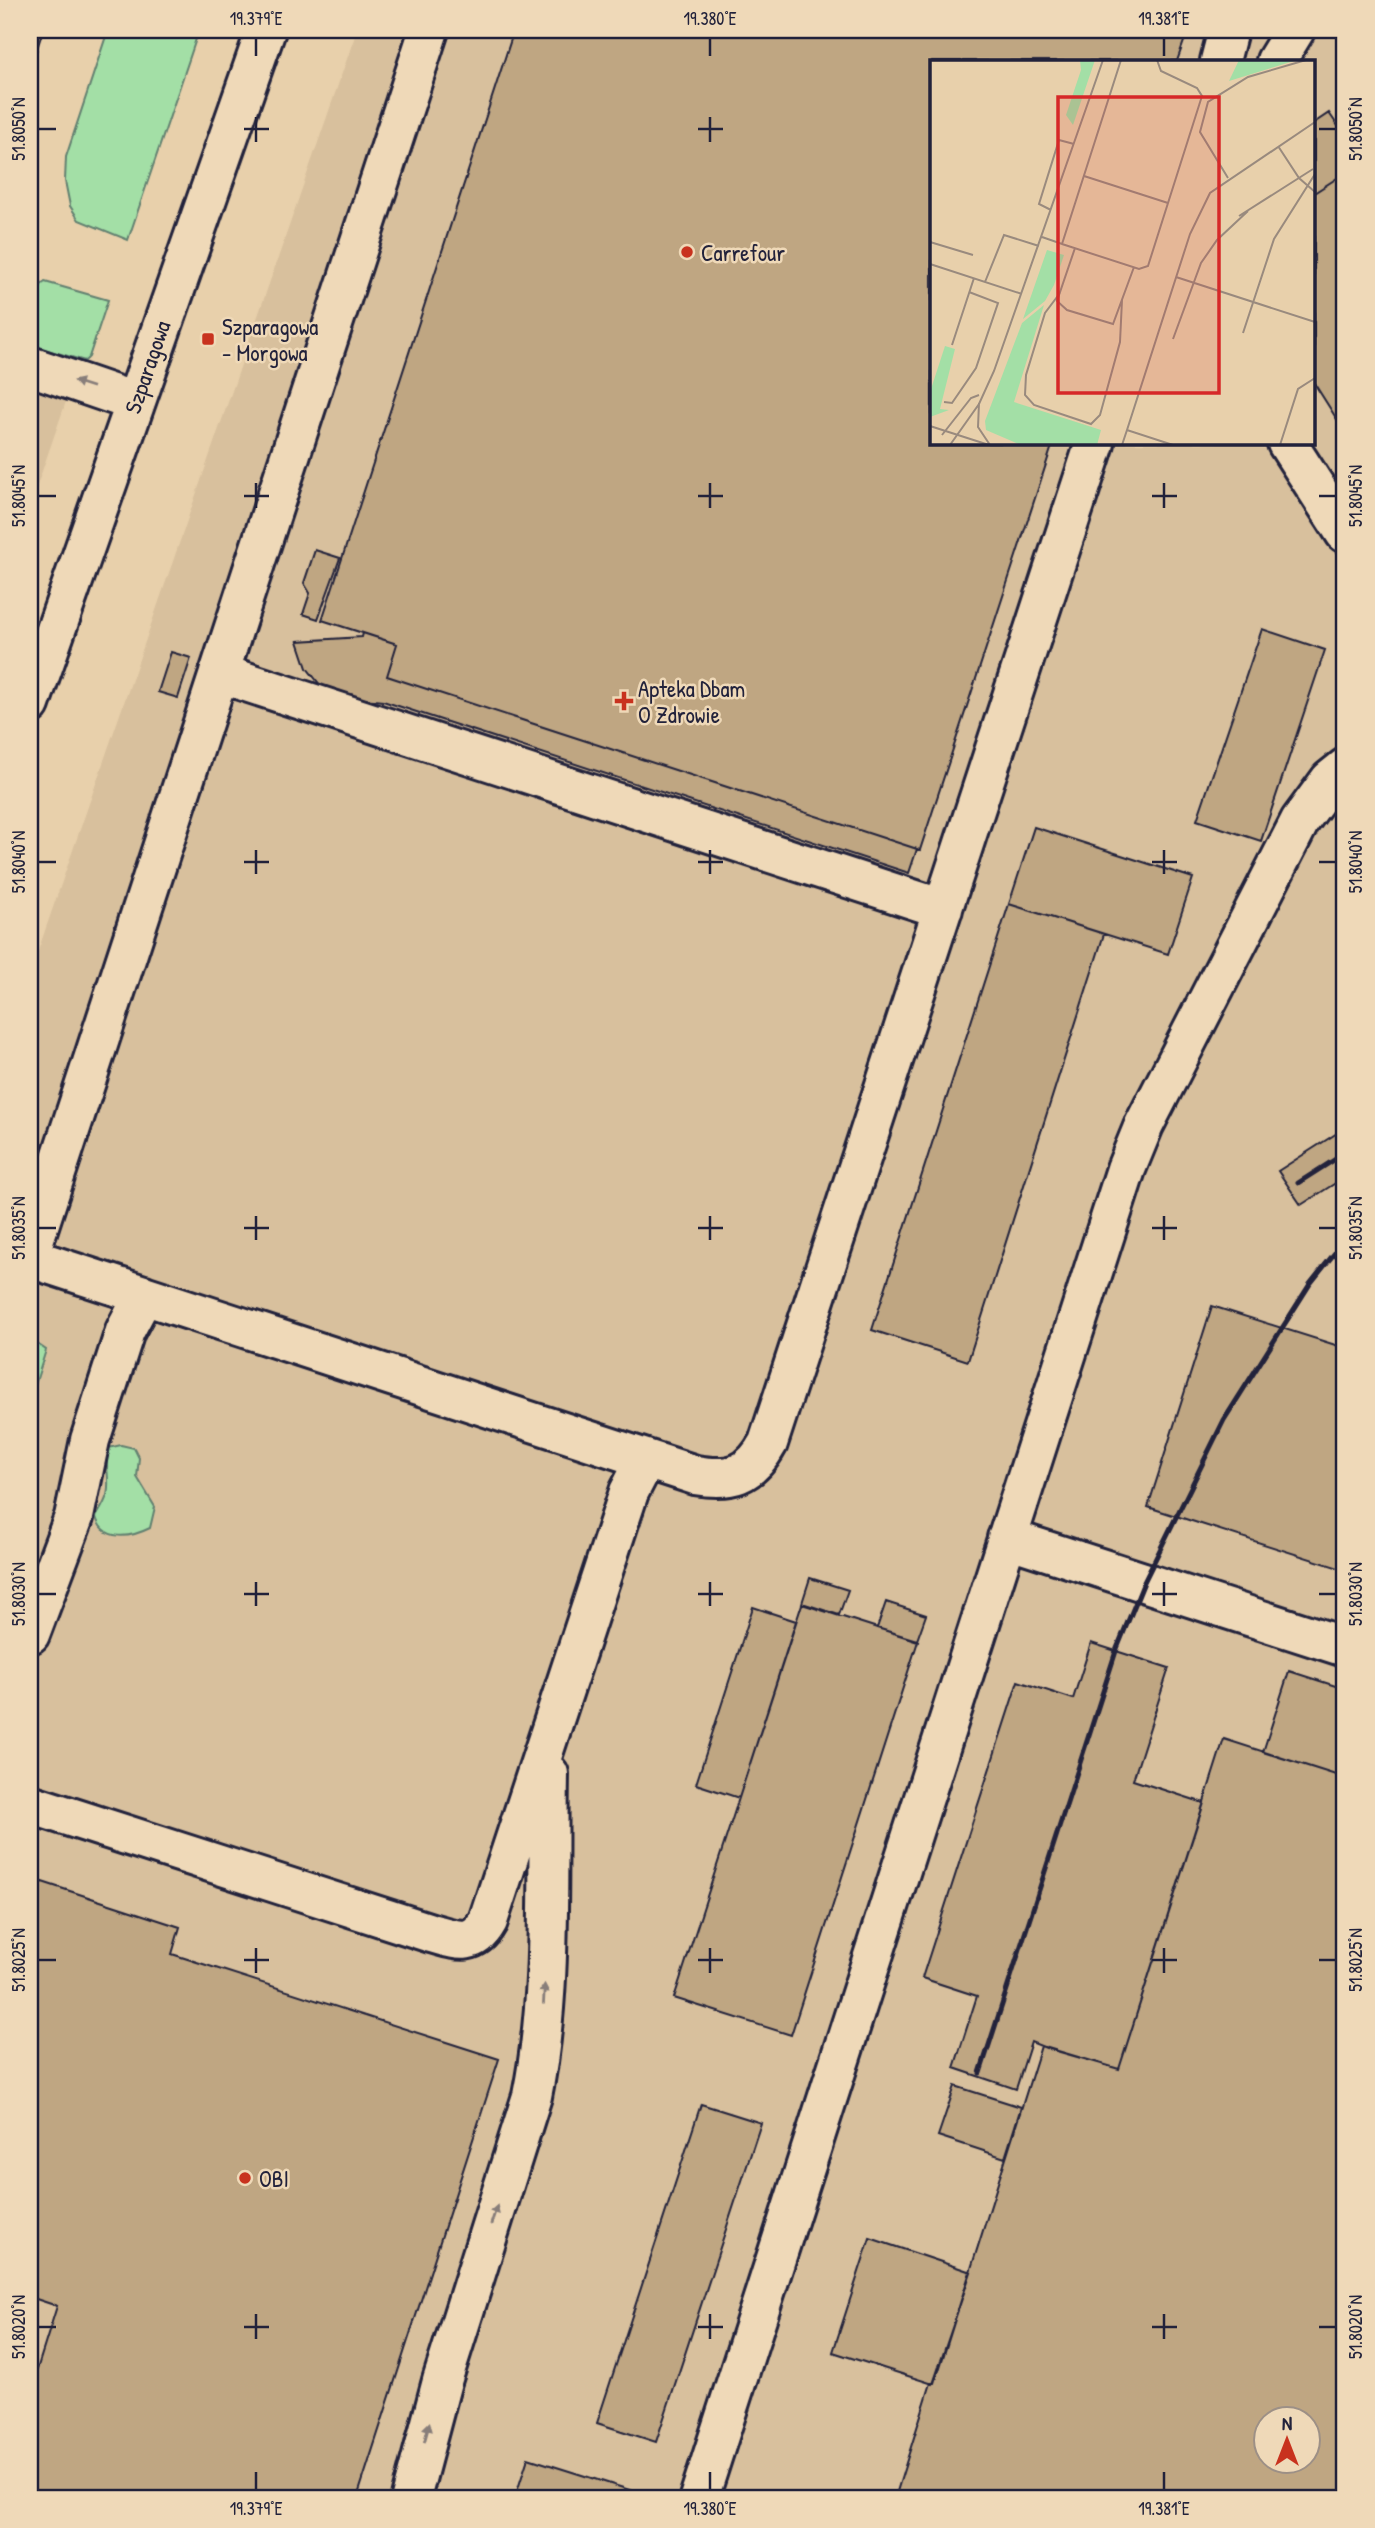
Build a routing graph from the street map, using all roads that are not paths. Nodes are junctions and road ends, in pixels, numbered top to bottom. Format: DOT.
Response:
graph roads {
  1 [pos="266,30"];
  2 [pos="429,30"];
  3 [pos="1228,30"];
  4 [pos="1295,30"];
  5 [pos="1220,60"];
  6 [pos="1277,60"];
  7 [pos="30,366"];
  8 [pos="135,402"];
  9 [pos="1095,444"];
  10 [pos="1288,444"];
  11 [pos="1345,533"];
  12 [pos="219,673"];
  13 [pos="30,704"];
  14 [pos="1345,768"];
  15 [pos="943,909"];
  16 [pos="30,1255"];
  17 [pos="144,1295"];
  18 [pos="646,1459"];
  19 [pos="1007,1538"];
  20 [pos="30,1634"];
  21 [pos="1345,1647"];
  22 [pos="549,1736"];
  23 [pos="30,1804"];
  24 [pos="411,2498"];
  25 [pos="699,2498"];
  1 -- 8 [label="street, Szparagowa"];
  2 -- 12 [label="street"];
  3 -- 5 [label="street"];
  4 -- 6 [label="street"];
  8 -- 7 [label="street, one-way"];
  8 -- 13 [label="street, Szparagowa"];
  9 -- 15 [label="street"];
  10 -- 11 [label="street"];
  12 -- 15 [label="street"];
  12 -- 16 [label="street"];
  14 -- 19 [label="street"];
  15 -- 18 [label="street"];
  16 -- 17 [label="street"];
  17 -- 18 [label="street"];
  17 -- 20 [label="street"];
  18 -- 22 [label="street"];
  19 -- 21 [label="street"];
  19 -- 25 [label="street"];
  22 -- 23 [label="street"];
  24 -- 22 [label="street, one-way"];
}
